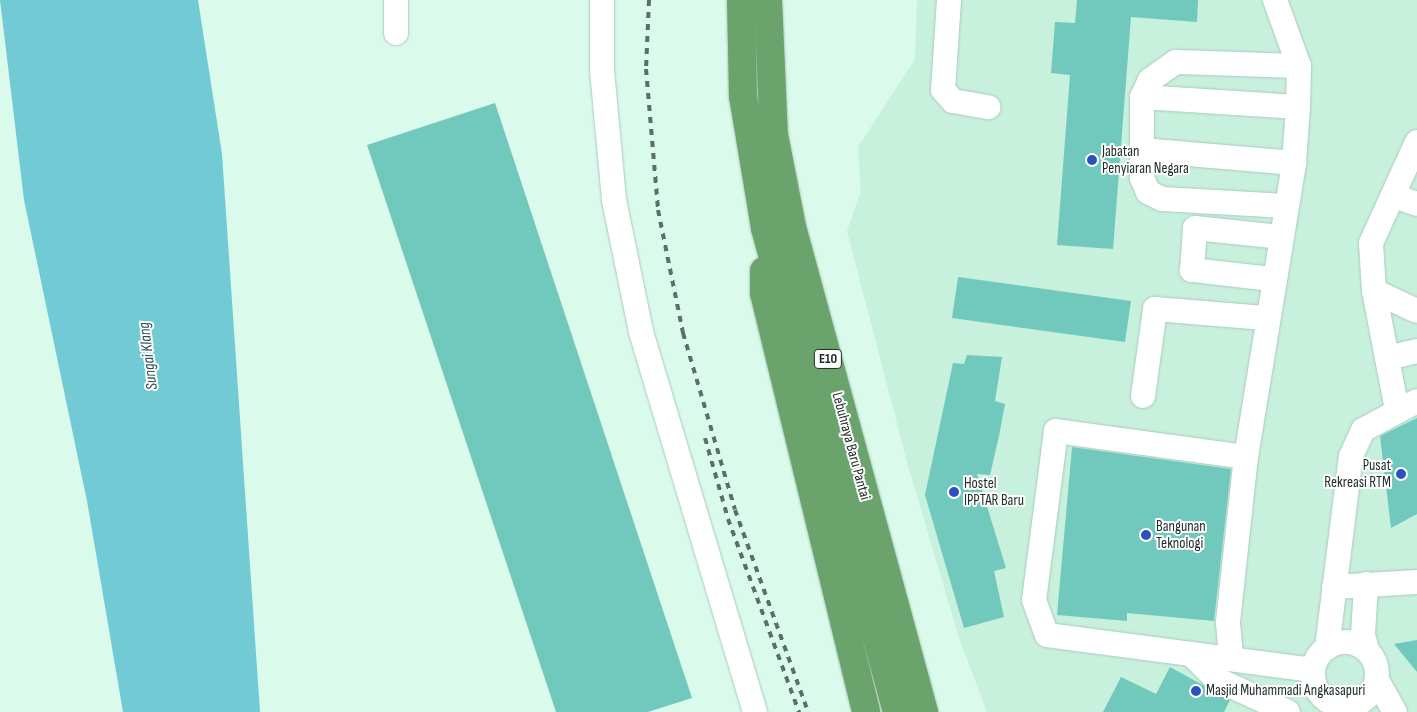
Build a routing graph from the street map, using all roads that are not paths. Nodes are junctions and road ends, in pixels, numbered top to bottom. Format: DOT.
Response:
graph roads {
  1 [pos="396,0"];
  2 [pos="740,0"];
  3 [pos="768,0"];
  4 [pos="949,0"];
  5 [pos="1275,0"];
  6 [pos="601,12"];
  7 [pos="396,33"];
  8 [pos="1299,66"];
  9 [pos="1142,96"];
  10 [pos="988,107"];
  11 [pos="1298,107"];
  12 [pos="1417,142"];
  13 [pos="1142,150"];
  14 [pos="1294,163"];
  15 [pos="1394,196"];
  16 [pos="1417,204"];
  17 [pos="1286,206"];
  18 [pos="765,228"];
  19 [pos="1280,237"];
  20 [pos="1271,280"];
  21 [pos="1374,291"];
  22 [pos="1417,311"];
  23 [pos="1265,318"];
  24 [pos="1417,351"];
  25 [pos="1387,358"];
  26 [pos="1142,396"];
  27 [pos="1407,406"];
  28 [pos="1246,457"];
  29 [pos="1417,582"];
  30 [pos="1366,584"];
  31 [pos="1334,587"];
  32 [pos="1327,648"];
  33 [pos="1367,650"];
  34 [pos="1192,654"];
  35 [pos="1232,657"];
  36 [pos="1313,670"];
  37 [pos="1369,696"];
  38 [pos="1322,703"];
  39 [pos="755,712"];
  40 [pos="866,712"];
  41 [pos="897,712"];
  42 [pos="924,712"];
  43 [pos="1288,712"];
  44 [pos="1395,712"];
  1 -- 7 [label="lane"];
  2 -- 18 [label="highway, Lebuhraya Baru Pantai / E10"];
  3 -- 42 [label="highway, Lebuhraya Baru Pantai / E10"];
  4 -- 10 [label="lane"];
  5 -- 8 [label="lane"];
  6 -- 39 [label="lane"];
  8 -- 9 [label="lane"];
  8 -- 11 [label="lane"];
  9 -- 11 [label="lane"];
  9 -- 13 [label="lane"];
  11 -- 14 [label="lane"];
  12 -- 15 [label="lane"];
  13 -- 14 [label="lane"];
  13 -- 17 [label="lane"];
  14 -- 17 [label="lane"];
  15 -- 16 [label="lane"];
  15 -- 21 [label="lane"];
  17 -- 19 [label="lane"];
  18 -- 40 [label="highway"];
  18 -- 41 [label="highway, Lebuhraya Baru Pantai / E10"];
  19 -- 20 [label="lane"];
  19 -- 20 [label="lane"];
  20 -- 23 [label="lane"];
  21 -- 22 [label="lane"];
  21 -- 25 [label="lane"];
  23 -- 26 [label="lane"];
  23 -- 28 [label="lane"];
  24 -- 25 [label="lane"];
  25 -- 27 [label="lane"];
  27 -- 31 [label="lane"];
  28 -- 34 [label="lane"];
  28 -- 35 [label="lane"];
  29 -- 30 [label="lane"];
  30 -- 31 [label="lane"];
  30 -- 33 [label="lane"];
  31 -- 32 [label="lane"];
  32 -- 33 [label="lane"];
  32 -- 36 [label="lane"];
  33 -- 37 [label="lane"];
  34 -- 35 [label="lane"];
  34 -- 43 [label="lane"];
  35 -- 36 [label="lane"];
  36 -- 38 [label="lane"];
  37 -- 38 [label="lane"];
  37 -- 44 [label="lane"];
}
